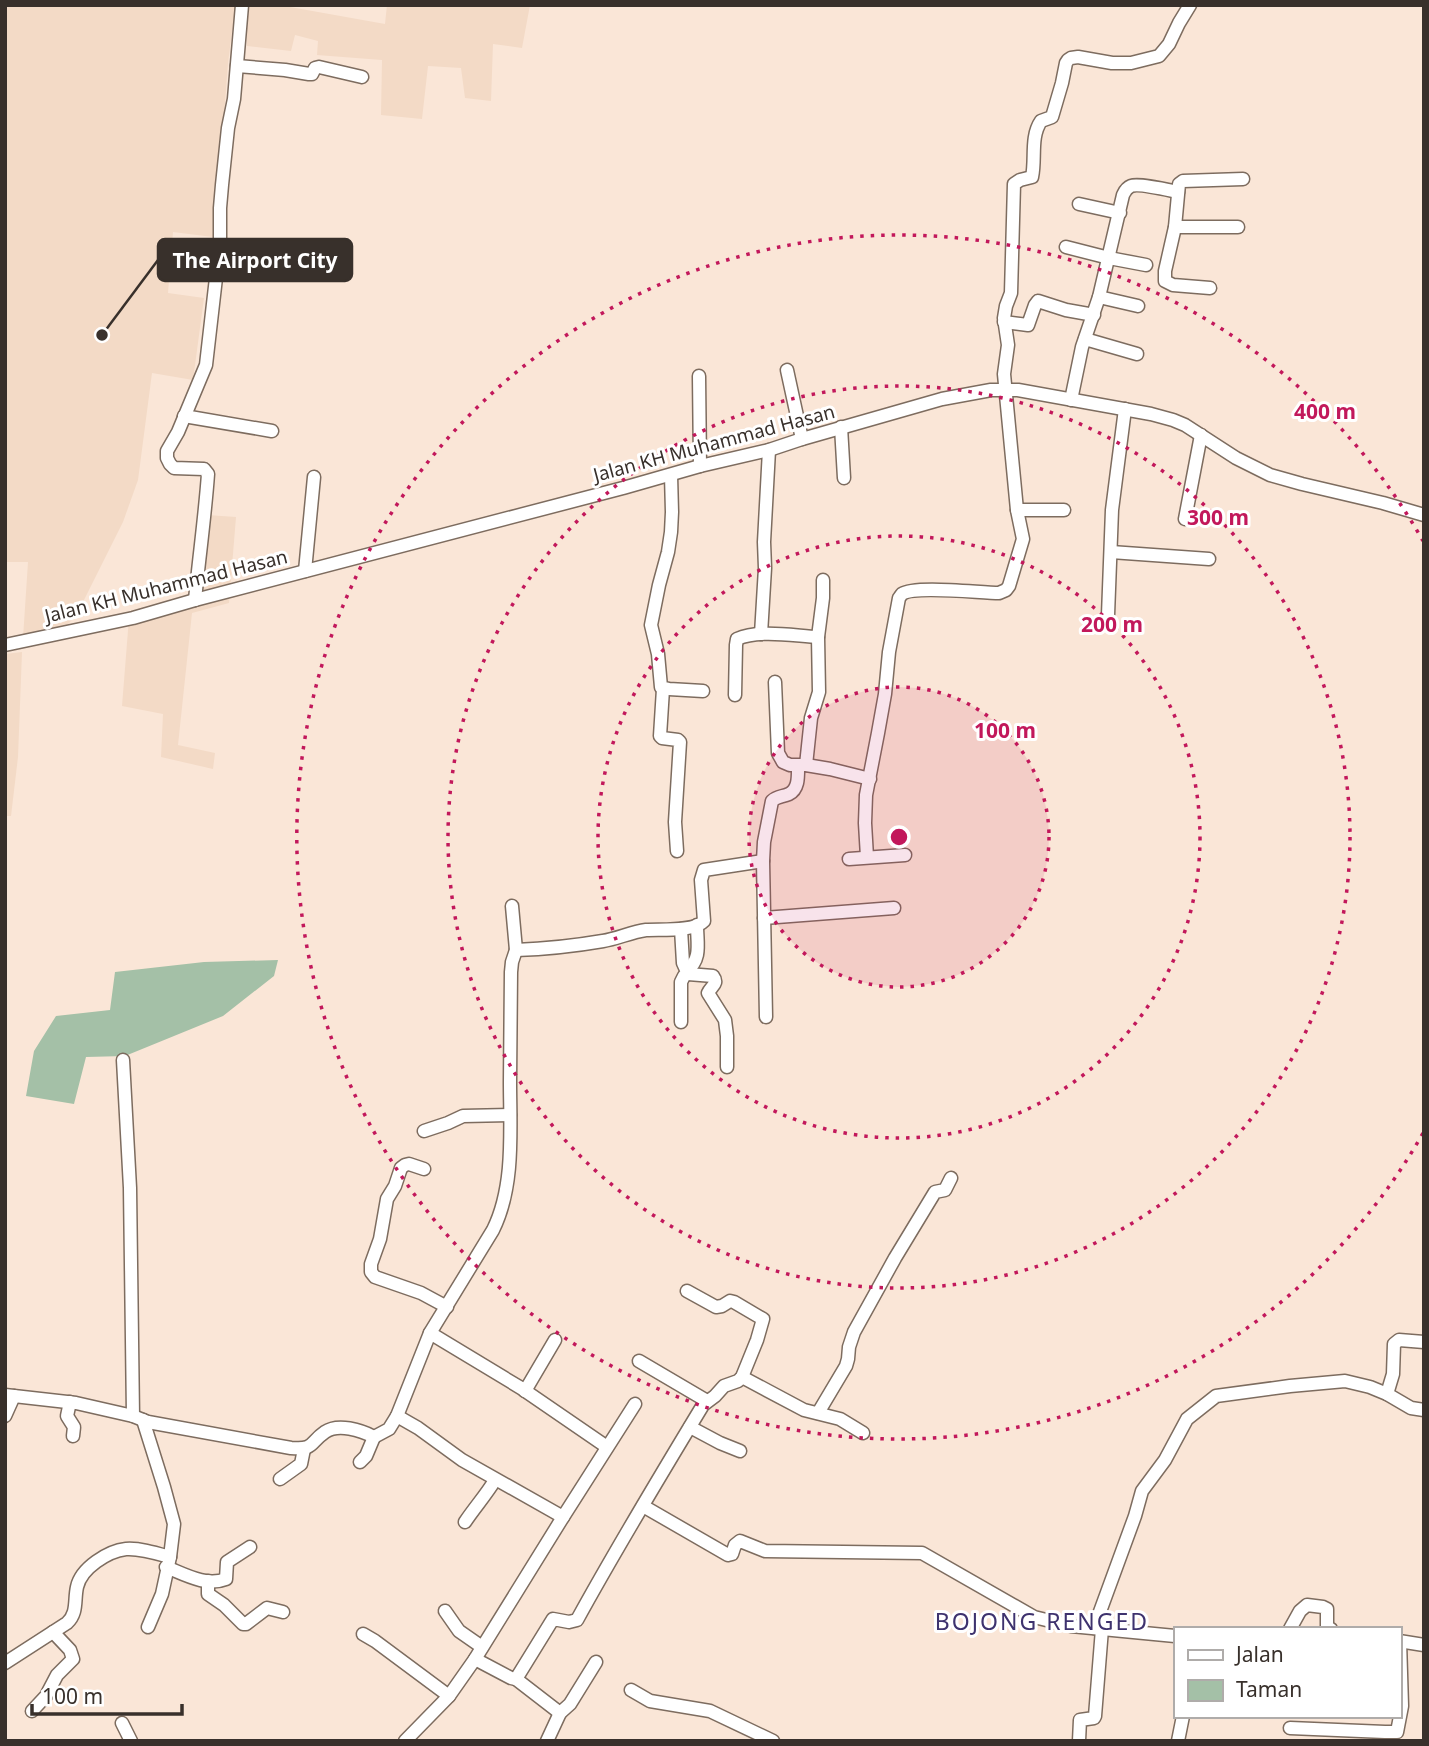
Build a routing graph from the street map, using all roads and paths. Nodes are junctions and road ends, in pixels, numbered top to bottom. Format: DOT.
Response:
graph roads {
  1 [pos="242,5"];
  2 [pos="1190,5"];
  3 [pos="237,66"];
  4 [pos="362,77"];
  5 [pos="1243,179"];
  6 [pos="1178,192"];
  7 [pos="1079,204"];
  8 [pos="1120,213"];
  9 [pos="1175,227"];
  10 [pos="1238,227"];
  11 [pos="1066,247"];
  12 [pos="1109,258"];
  13 [pos="1146,265"];
  14 [pos="1210,288"];
  15 [pos="1100,297"];
  16 [pos="1138,306"];
  17 [pos="1094,315"];
  18 [pos="1004,322"];
  19 [pos="1085,339"];
  20 [pos="1137,354"];
  21 [pos="787,370"];
  22 [pos="699,376"];
  23 [pos="1007,389"];
  24 [pos="1072,400"];
  25 [pos="1125,409"];
  26 [pos="184,416"];
  27 [pos="841,428"];
  28 [pos="272,431"];
  29 [pos="1201,435"];
  30 [pos="802,439"];
  31 [pos="769,450"];
  32 [pos="700,466"];
  33 [pos="671,475"];
  34 [pos="314,477"];
  35 [pos="844,478"];
  36 [pos="1017,510"];
  37 [pos="1064,510"];
  38 [pos="1424,515"];
  39 [pos="1185,519"];
  40 [pos="1111,552"];
  41 [pos="1209,559"];
  42 [pos="305,571"];
  43 [pos="823,580"];
  44 [pos="195,600"];
  45 [pos="1108,615"];
  46 [pos="761,634"];
  47 [pos="818,637"];
  48 [pos="5,645"];
  49 [pos="775,682"];
  50 [pos="663,689"];
  51 [pos="703,691"];
  52 [pos="735,695"];
  53 [pos="802,765"];
  54 [pos="870,779"];
  55 [pos="677,851"];
  56 [pos="905,855"];
  57 [pos="867,858"];
  58 [pos="849,859"];
  59 [pos="763,861"];
  60 [pos="512,906"];
  61 [pos="894,908"];
  62 [pos="764,918"];
  63 [pos="697,925"];
  64 [pos="681,929"];
  65 [pos="516,950"];
  66 [pos="688,973"];
  67 [pos="766,1017"];
  68 [pos="681,1022"];
  69 [pos="123,1060"];
  70 [pos="727,1067"];
  71 [pos="510,1115"];
  72 [pos="425,1131"];
  73 [pos="424,1169"];
  74 [pos="951,1178"];
  75 [pos="687,1291"];
  76 [pos="447,1307"];
  77 [pos="430,1334"];
  78 [pos="555,1340"];
  79 [pos="1424,1342"];
  80 [pos="639,1361"];
  81 [pos="742,1377"];
  82 [pos="525,1391"];
  83 [pos="1387,1394"];
  84 [pos="9,1396"];
  85 [pos="707,1401"];
  86 [pos="70,1402"];
  87 [pos="635,1404"];
  88 [pos="1424,1410"];
  89 [pos="818,1413"];
  90 [pos="5,1416"];
  91 [pos="397,1416"];
  92 [pos="138,1418"];
  93 [pos="690,1427"];
  94 [pos="863,1433"];
  95 [pos="73,1436"];
  96 [pos="374,1437"];
  97 [pos="607,1447"];
  98 [pos="304,1449"];
  99 [pos="740,1451"];
  100 [pos="360,1462"];
  101 [pos="279,1479"];
  102 [pos="495,1480"];
  103 [pos="643,1506"];
  104 [pos="563,1517"];
  105 [pos="465,1522"];
  106 [pos="250,1547"];
  107 [pos="168,1562"];
  108 [pos="208,1581"];
  109 [pos="445,1611"];
  110 [pos="283,1612"];
  111 [pos="148,1627"];
  112 [pos="1291,1627"];
  113 [pos="1328,1627"];
  114 [pos="1098,1628"];
  115 [pos="53,1632"];
  116 [pos="363,1634"];
  117 [pos="1174,1636"];
  118 [pos="1401,1641"];
  119 [pos="1424,1645"];
  120 [pos="482,1647"];
  121 [pos="475,1659"];
  122 [pos="596,1662"];
  123 [pos="5,1663"];
  124 [pos="1401,1674"];
  125 [pos="516,1679"];
  126 [pos="631,1690"];
  127 [pos="449,1696"];
  128 [pos="32,1711"];
  129 [pos="1401,1711"];
  130 [pos="560,1713"];
  131 [pos="1183,1718"];
  132 [pos="1400,1718"];
  133 [pos="122,1723"];
  134 [pos="1298,1724"];
  135 [pos="131,1741"];
  136 [pos="405,1741"];
  137 [pos="547,1741"];
  138 [pos="773,1741"];
  139 [pos="1079,1741"];
  140 [pos="1178,1741"];
  1 -- 3 [label="street"];
  2 -- 18 [label="street"];
  3 -- 4 [label="street"];
  3 -- 26 [label="street"];
  5 -- 6 [label="street"];
  6 -- 8 [label="street"];
  6 -- 9 [label="street"];
  7 -- 8 [label="street"];
  8 -- 12 [label="street"];
  9 -- 10 [label="street"];
  9 -- 14 [label="street"];
  11 -- 12 [label="street"];
  12 -- 13 [label="street"];
  12 -- 15 [label="street"];
  15 -- 16 [label="street"];
  15 -- 17 [label="street"];
  17 -- 18 [label="street"];
  17 -- 19 [label="street"];
  18 -- 23 [label="street"];
  19 -- 20 [label="street"];
  19 -- 24 [label="street"];
  21 -- 30 [label="street"];
  22 -- 32 [label="street"];
  23 -- 24 [label="street, Jalan KH Muhammad Hasan"];
  23 -- 27 [label="street, Jalan KH Muhammad Hasan"];
  23 -- 36 [label="street"];
  24 -- 25 [label="street, Jalan KH Muhammad Hasan"];
  25 -- 29 [label="street, Jalan KH Muhammad Hasan"];
  25 -- 40 [label="street"];
  26 -- 28 [label="street"];
  26 -- 44 [label="street"];
  27 -- 30 [label="street, Jalan KH Muhammad Hasan"];
  27 -- 35 [label="street"];
  29 -- 38 [label="street, Jalan KH Muhammad Hasan"];
  29 -- 39 [label="street"];
  30 -- 31 [label="street, Jalan KH Muhammad Hasan"];
  31 -- 32 [label="street, Jalan KH Muhammad Hasan"];
  31 -- 46 [label="street"];
  32 -- 33 [label="street, Jalan KH Muhammad Hasan"];
  33 -- 42 [label="street, Jalan KH Muhammad Hasan"];
  33 -- 50 [label="street"];
  34 -- 42 [label="street"];
  36 -- 37 [label="street"];
  36 -- 54 [label="street"];
  40 -- 41 [label="street"];
  40 -- 45 [label="street"];
  42 -- 44 [label="street, Jalan KH Muhammad Hasan"];
  43 -- 47 [label="street"];
  44 -- 48 [label="street, Jalan KH Muhammad Hasan"];
  46 -- 47 [label="street"];
  46 -- 52 [label="street"];
  47 -- 53 [label="street"];
  49 -- 53 [label="street"];
  50 -- 51 [label="street"];
  50 -- 55 [label="street"];
  53 -- 54 [label="street"];
  53 -- 59 [label="street"];
  54 -- 57 [label="street"];
  56 -- 57 [label="street"];
  57 -- 58 [label="street"];
  59 -- 62 [label="street"];
  59 -- 63 [label="street"];
  60 -- 65 [label="street"];
  61 -- 62 [label="street"];
  62 -- 67 [label="street"];
  63 -- 64 [label="street"];
  63 -- 66 [label="street"];
  64 -- 65 [label="street"];
  64 -- 66 [label="street"];
  65 -- 71 [label="street"];
  66 -- 68 [label="street"];
  66 -- 70 [label="street"];
  69 -- 92 [label="street"];
  71 -- 72 [label="street"];
  71 -- 76 [label="street"];
  73 -- 76 [label="street"];
  74 -- 89 [label="street"];
  75 -- 81 [label="street"];
  76 -- 77 [label="street"];
  77 -- 82 [label="street"];
  77 -- 91 [label="street"];
  78 -- 82 [label="street"];
  79 -- 83 [label="street"];
  80 -- 85 [label="street"];
  81 -- 85 [label="street"];
  81 -- 89 [label="street"];
  82 -- 97 [label="street"];
  83 -- 88 [label="street"];
  83 -- 114 [label="street"];
  84 -- 86 [label="street"];
  84 -- 90 [label="street"];
  85 -- 93 [label="street"];
  86 -- 92 [label="street"];
  86 -- 95 [label="street"];
  87 -- 97 [label="street"];
  89 -- 94 [label="street"];
  91 -- 96 [label="street"];
  91 -- 102 [label="street"];
  92 -- 98 [label="street"];
  92 -- 107 [label="street"];
  93 -- 99 [label="street"];
  93 -- 103 [label="street"];
  96 -- 98 [label="street"];
  96 -- 100 [label="street"];
  97 -- 104 [label="street"];
  98 -- 101 [label="street"];
  102 -- 104 [label="street"];
  102 -- 105 [label="street"];
  103 -- 114 [label="street"];
  103 -- 125 [label="street"];
  104 -- 120 [label="street"];
  106 -- 108 [label="street"];
  107 -- 108 [label="street"];
  107 -- 111 [label="street"];
  107 -- 115 [label="street"];
  108 -- 110 [label="street"];
  109 -- 120 [label="street"];
  112 -- 113 [label="street"];
  114 -- 117 [label="street"];
  114 -- 139 [label="street"];
  115 -- 123 [label="street"];
  115 -- 128 [label="street"];
  116 -- 127 [label="street"];
  118 -- 119 [label="street"];
  120 -- 121 [label="street"];
  121 -- 125 [label="street"];
  121 -- 127 [label="street"];
  122 -- 130 [label="street"];
  124 -- 129 [label="street"];
  125 -- 130 [label="street"];
  126 -- 138 [label="street"];
  127 -- 136 [label="street"];
  130 -- 137 [label="street"];
  131 -- 140 [label="street"];
  132 -- 134 [label="street"];
  133 -- 135 [label="street"];
}
